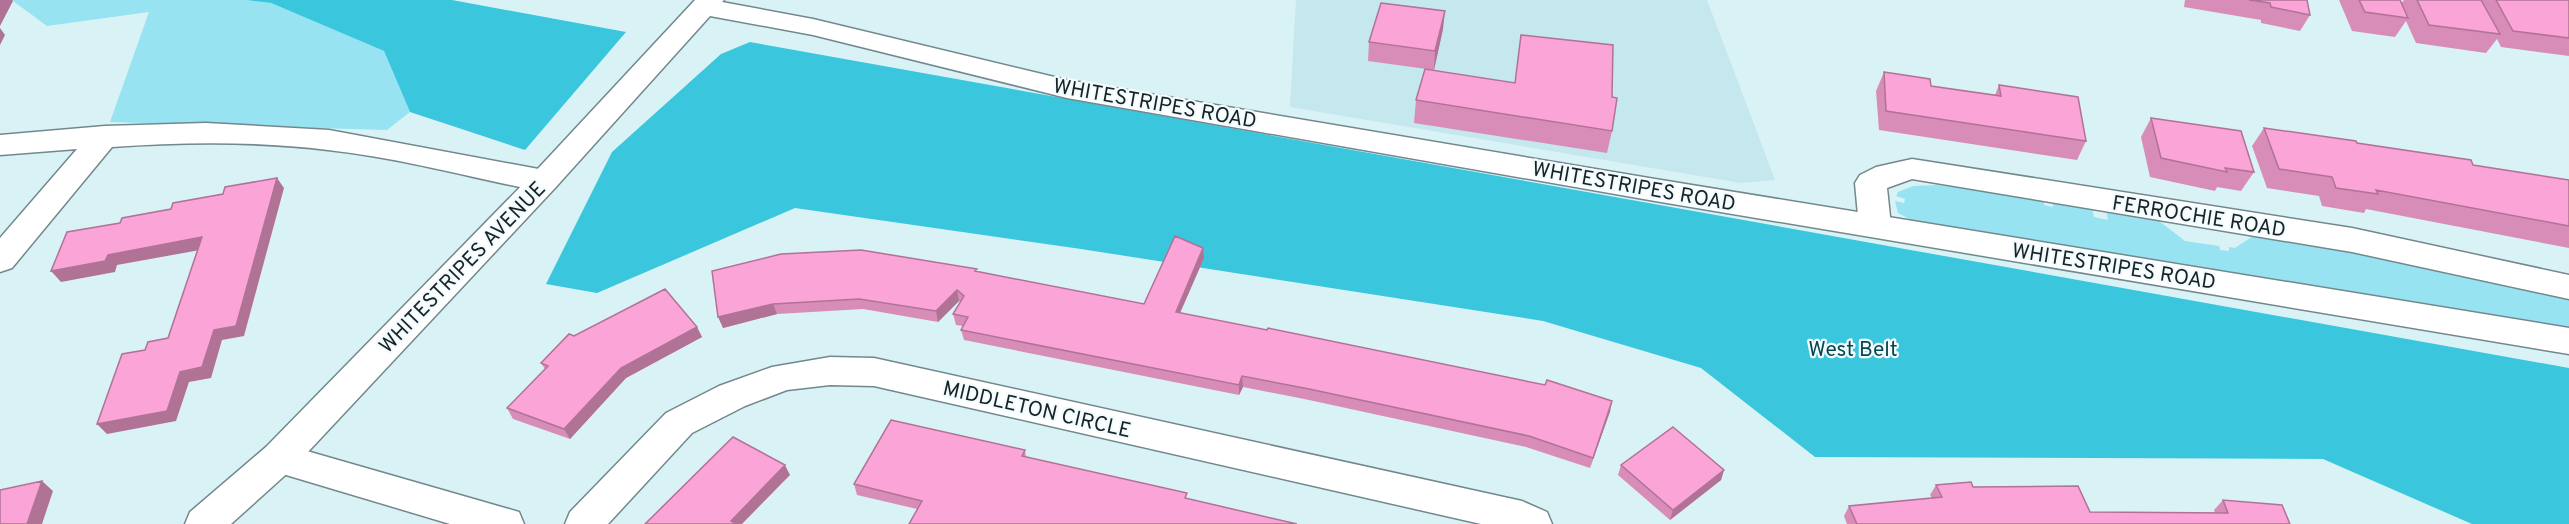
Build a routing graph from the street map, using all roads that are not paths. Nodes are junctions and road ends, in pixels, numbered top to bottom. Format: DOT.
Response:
graph roads {
  1 [pos="707,3"];
  2 [pos="105,136"];
  3 [pos="0,145"];
  4 [pos="544,181"];
  5 [pos="1875,226"];
  6 [pos="0,260"];
  7 [pos="2569,287"];
  8 [pos="2569,341"];
  9 [pos="279,458"];
  10 [pos="204,524"];
  11 [pos="505,524"];
  12 [pos="584,524"];
  13 [pos="1533,524"];
  1 -- 4 [label="street, WHITESTRIPES AVENUE"];
  1 -- 5 [label="street, WHITESTRIPES ROAD"];
  2 -- 3 [label="street"];
  2 -- 4 [label="street"];
  2 -- 6 [label="street"];
  4 -- 9 [label="street, WHITESTRIPES AVENUE"];
  5 -- 7 [label="street, FERROCHIE ROAD"];
  5 -- 8 [label="street, WHITESTRIPES ROAD"];
  9 -- 10 [label="street, WHITESTRIPES AVENUE"];
  9 -- 11 [label="street"];
  12 -- 13 [label="street, MIDDLETON CIRCLE"];
}
